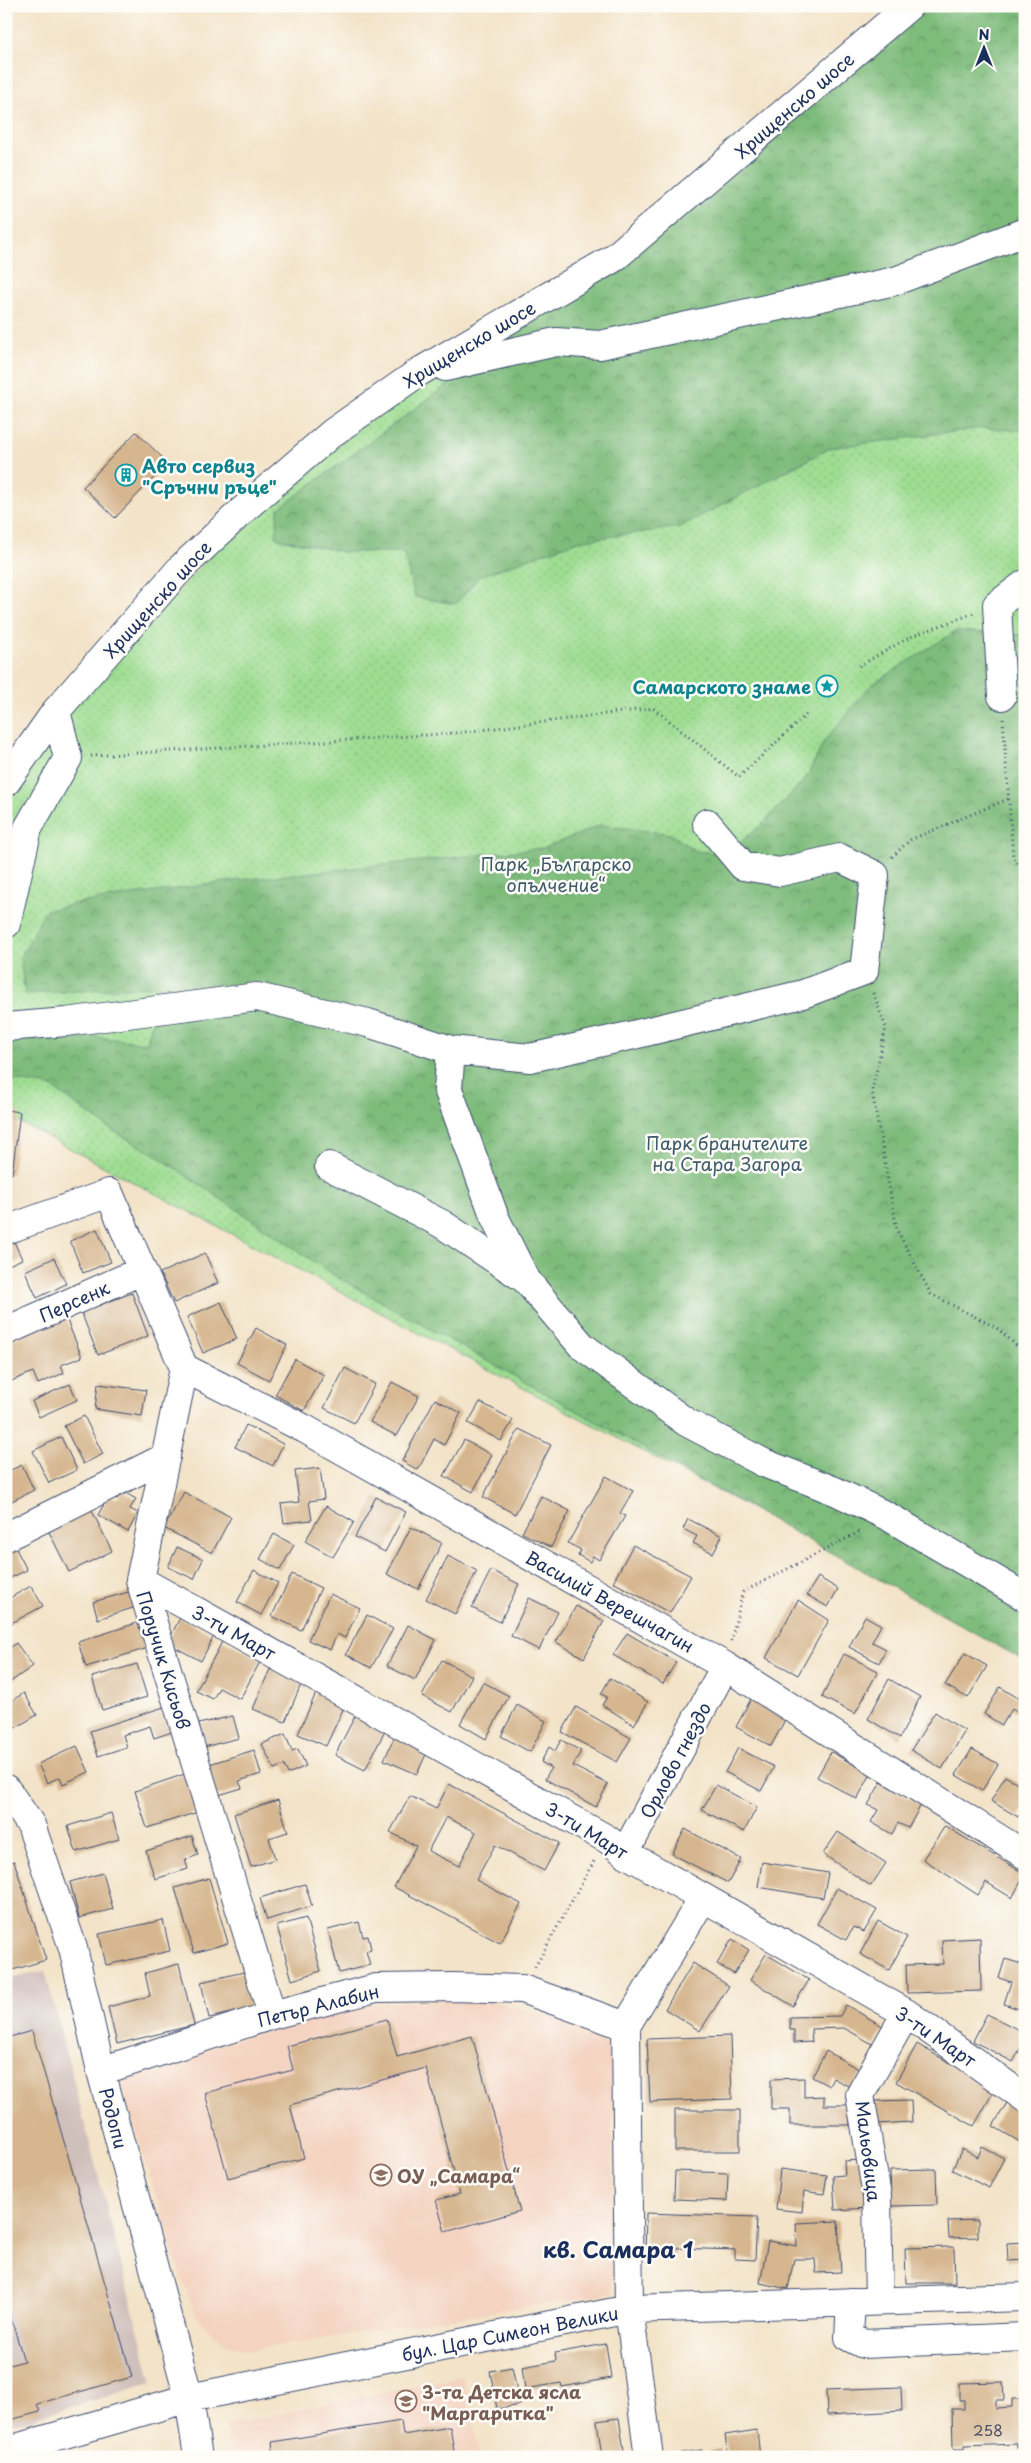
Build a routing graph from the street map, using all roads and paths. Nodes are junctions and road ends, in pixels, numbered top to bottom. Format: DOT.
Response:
graph roads {
  1 [pos="909,6"];
  2 [pos="1025,232"];
  3 [pos="419,372"];
  4 [pos="1025,584"];
  5 [pos="997,605"];
  6 [pos="859,666"];
  7 [pos="1002,696"];
  8 [pos="56,711"];
  9 [pos="808,713"];
  10 [pos="68,758"];
  11 [pos="6,782"];
  12 [pos="1008,799"];
  13 [pos="707,824"];
  14 [pos="1025,873"];
  15 [pos="875,875"];
  16 [pos="6,924"];
  17 [pos="864,970"];
  18 [pos="6,1027"];
  19 [pos="451,1050"];
  20 [pos="329,1166"];
  21 [pos="6,1230"];
  22 [pos="141,1271"];
  23 [pos="526,1280"];
  24 [pos="6,1331"];
  25 [pos="1025,1353"];
  26 [pos="184,1368"];
  27 [pos="166,1457"];
  28 [pos="888,1517"];
  29 [pos="6,1537"];
  30 [pos="140,1580"];
  31 [pos="1025,1597"];
  32 [pos="724,1666"];
  33 [pos="6,1789"];
  34 [pos="616,1846"];
  35 [pos="1025,1855"];
  36 [pos="704,1898"];
  37 [pos="522,1989"];
  38 [pos="906,2013"];
  39 [pos="272,2015"];
  40 [pos="626,2026"];
  41 [pos="101,2071"];
  42 [pos="1025,2098"];
  43 [pos="1025,2297"];
  44 [pos="879,2301"];
  45 [pos="851,2302"];
  46 [pos="629,2309"];
  47 [pos="1025,2337"];
  48 [pos="189,2398"];
  49 [pos="6,2451"];
  50 [pos="198,2457"];
  51 [pos="649,2457"];
  1 -- 3 [label="street, Хрищенско шосе"];
  2 -- 3 [label="street"];
  3 -- 8 [label="street, Хрищенско шосе"];
  4 -- 5 [label="street"];
  5 -- 6 [label="path"];
  5 -- 7 [label="street"];
  7 -- 12 [label="path"];
  8 -- 10 [label="street"];
  8 -- 11 [label="street"];
  9 -- 10 [label="path"];
  10 -- 16 [label="street"];
  12 -- 14 [label="path"];
  12 -- 15 [label="path"];
  13 -- 15 [label="street"];
  15 -- 17 [label="street"];
  17 -- 19 [label="street"];
  17 -- 25 [label="path"];
  18 -- 19 [label="street"];
  19 -- 23 [label="street"];
  20 -- 23 [label="street"];
  21 -- 22 [label="street"];
  22 -- 24 [label="street, Персенк"];
  22 -- 26 [label="street"];
  23 -- 28 [label="street"];
  26 -- 27 [label="street, Поручик Кисьов"];
  26 -- 32 [label="street, Василий Верешчагин"];
  27 -- 29 [label="street"];
  27 -- 30 [label="street, Поручик Кисьов"];
  28 -- 31 [label="street"];
  28 -- 32 [label="path"];
  30 -- 34 [label="street, 3-ти Март"];
  30 -- 39 [label="street, Поручик Кисьов"];
  32 -- 34 [label="street, Орлово гнездо"];
  32 -- 35 [label="street, Василий Верешчагин"];
  33 -- 41 [label="street, Родопи"];
  34 -- 36 [label="street, 3-ти Март"];
  34 -- 37 [label="path"];
  36 -- 38 [label="street, 3-ти Март"];
  36 -- 40 [label="street"];
  37 -- 39 [label="street, Петър Алабин"];
  37 -- 40 [label="street, Петър Алабин"];
  38 -- 42 [label="street, 3-ти Март"];
  38 -- 44 [label="street, Мальовица"];
  39 -- 41 [label="street, Петър Алабин"];
  40 -- 46 [label="street"];
  41 -- 48 [label="street, Родопи"];
  43 -- 44 [label="street, бул. Цар Симеон Велики"];
  44 -- 45 [label="street, бул. Цар Симеон Велики"];
  45 -- 46 [label="street, бул. Цар Симеон Велики"];
  45 -- 47 [label="street"];
  46 -- 48 [label="street, бул. Цар Симеон Велики"];
  46 -- 51 [label="street"];
  48 -- 49 [label="street, бул. Цар Симеон Велики"];
  48 -- 50 [label="street, Родопи"];
}
